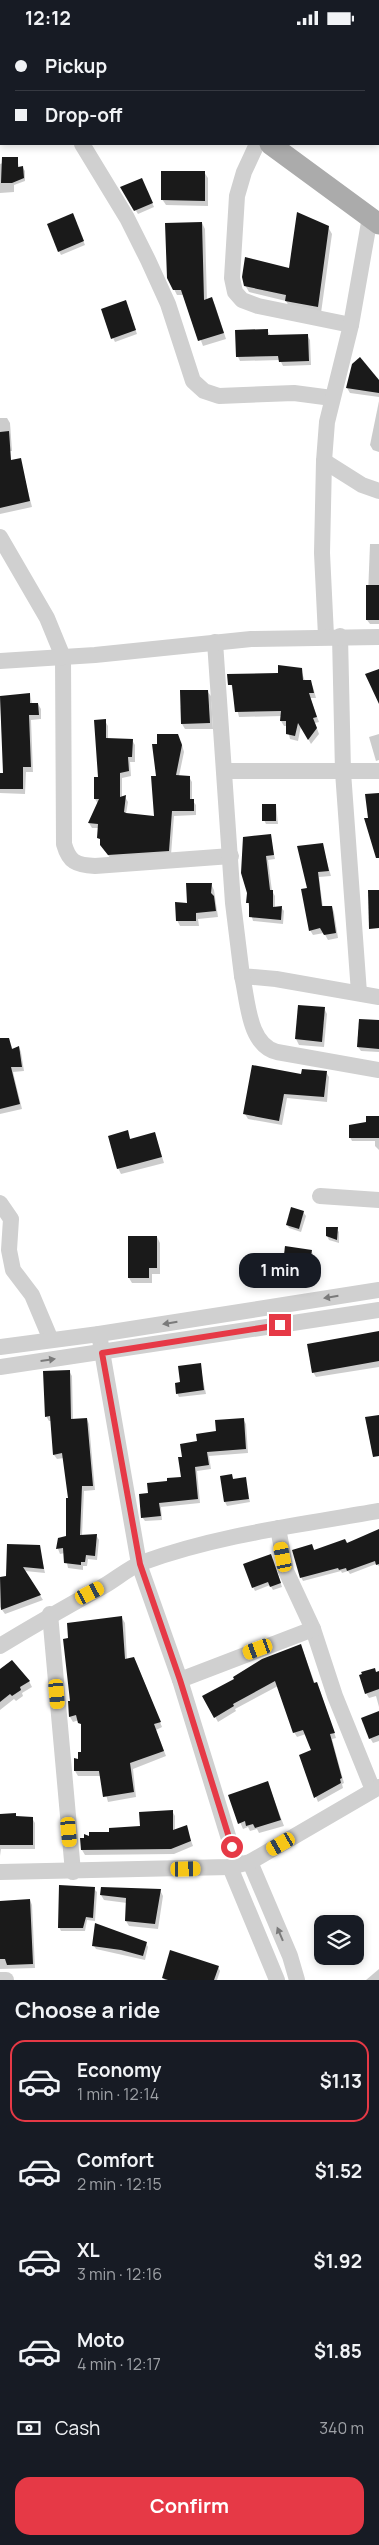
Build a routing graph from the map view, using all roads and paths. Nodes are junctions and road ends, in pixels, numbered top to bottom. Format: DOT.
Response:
graph roads {
  1 [pos="83,145"];
  2 [pos="257,145"];
  3 [pos="271,145"];
  4 [pos="375,220"];
  5 [pos="351,325"];
  6 [pos="332,398"];
  7 [pos="324,461"];
  8 [pos="379,491"];
  9 [pos="0,537"];
  10 [pos="333,636"];
  11 [pos="379,637"];
  12 [pos="215,642"];
  13 [pos="63,657"];
  14 [pos="0,661"];
  15 [pos="225,771"];
  16 [pos="379,771"];
  17 [pos="343,772"];
  18 [pos="231,856"];
  19 [pos="242,976"];
  20 [pos="359,993"];
  21 [pos="379,997"];
  22 [pos="379,1070"];
  23 [pos="320,1196"];
  24 [pos="379,1200"];
  25 [pos="0,1203"];
  26 [pos="379,1289"];
  27 [pos="379,1310"];
  28 [pos="99,1334"];
  29 [pos="51,1340"];
  30 [pos="0,1347"];
  31 [pos="102,1353"];
  32 [pos="0,1367"];
  33 [pos="379,1511"];
  34 [pos="278,1528"];
  35 [pos="140,1564"];
  36 [pos="50,1614"];
  37 [pos="313,1629"];
  38 [pos="0,1646"];
  39 [pos="180,1680"];
  40 [pos="376,1788"];
  41 [pos="239,1865"];
  42 [pos="0,1872"];
  43 [pos="73,1872"];
  44 [pos="0,1980"];
  45 [pos="6,1980"];
  46 [pos="277,1980"];
  47 [pos="297,1980"];
  1 -- 6 [label="street"];
  2 -- 5 [label="street"];
  3 -- 4 [label="main road"];
  4 -- 5 [label="street"];
  5 -- 6 [label="street"];
  6 -- 7 [label="street"];
  7 -- 8 [label="street"];
  7 -- 10 [label="street"];
  9 -- 13 [label="street"];
  10 -- 11 [label="street"];
  10 -- 12 [label="street"];
  10 -- 17 [label="street"];
  12 -- 13 [label="street"];
  12 -- 15 [label="street"];
  13 -- 14 [label="street"];
  13 -- 18 [label="street"];
  15 -- 17 [label="street"];
  15 -- 18 [label="street"];
  16 -- 17 [label="street"];
  17 -- 20 [label="street"];
  18 -- 19 [label="street"];
  19 -- 20 [label="street"];
  19 -- 22 [label="street"];
  20 -- 21 [label="street"];
  23 -- 24 [label="street"];
  25 -- 29 [label="street"];
  26 -- 28 [label="street, one-way"];
  27 -- 31 [label="street"];
  28 -- 29 [label="street"];
  28 -- 31 [label="street"];
  29 -- 30 [label="street"];
  32 -- 31 [label="street, one-way"];
  31 -- 35 [label="street"];
  33 -- 34 [label="street"];
  34 -- 35 [label="street"];
  34 -- 37 [label="street"];
  35 -- 36 [label="street"];
  35 -- 39 [label="street"];
  36 -- 38 [label="street"];
  36 -- 43 [label="street"];
  37 -- 39 [label="street"];
  37 -- 40 [label="street"];
  39 -- 41 [label="street"];
  40 -- 41 [label="street"];
  41 -- 43 [label="street"];
  41 -- 46 [label="street"];
  47 -- 41 [label="street, one-way"];
  42 -- 43 [label="street"];
  44 -- 45 [label="street"];
}
